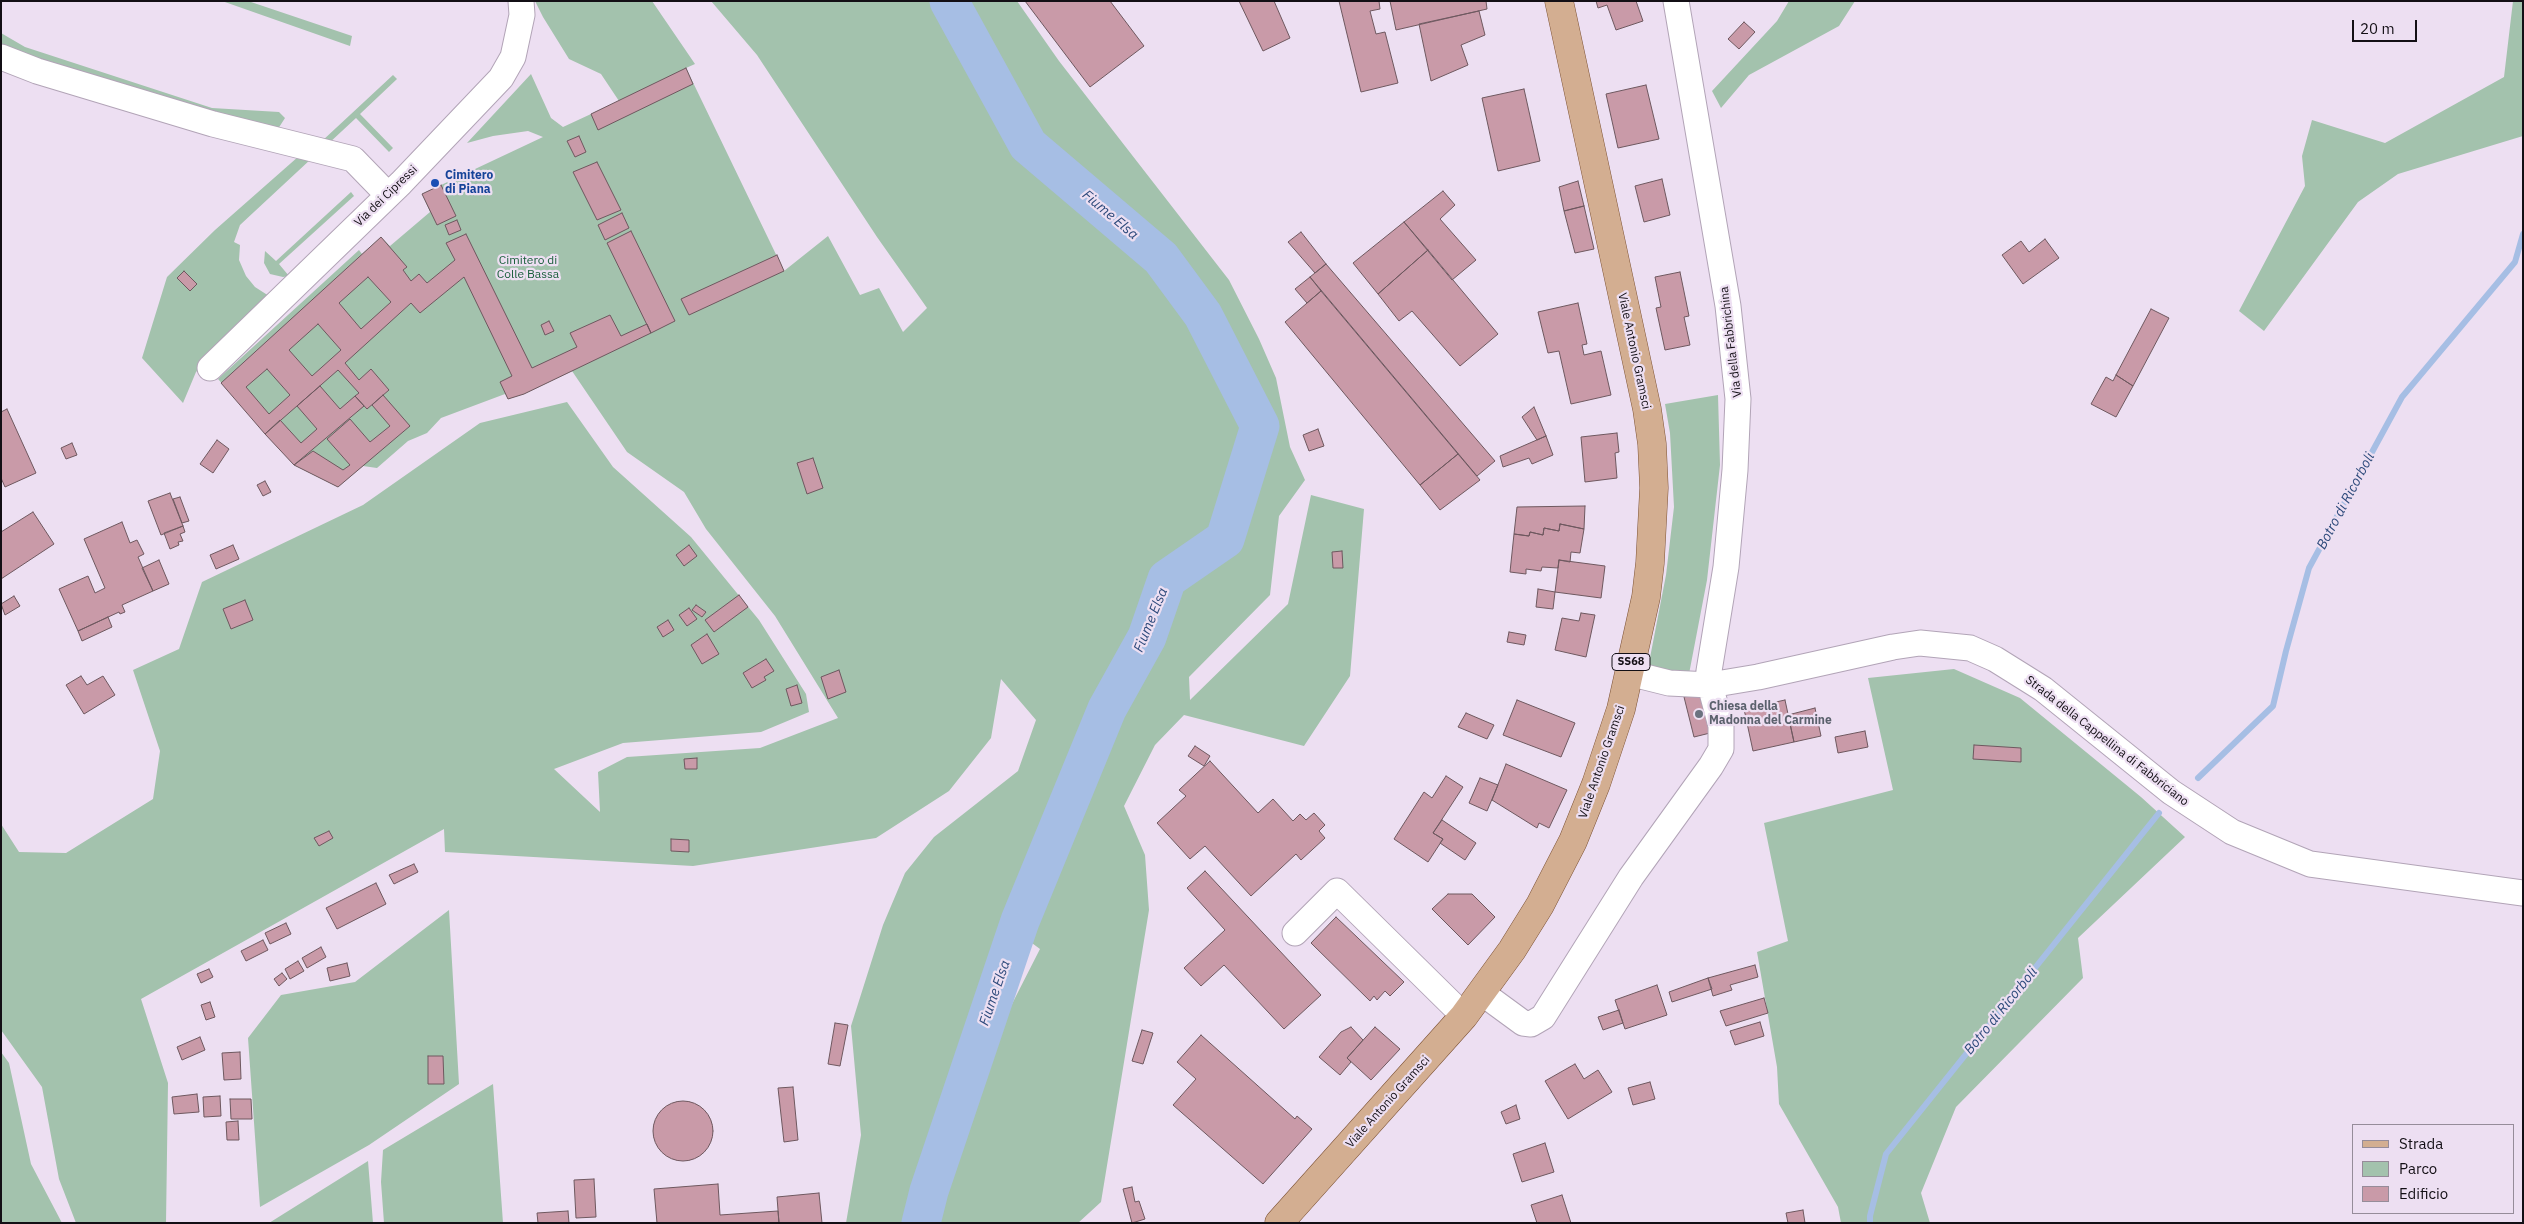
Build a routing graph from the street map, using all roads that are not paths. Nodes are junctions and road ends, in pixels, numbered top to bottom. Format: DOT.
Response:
graph roads {
  1 [pos="521,1"];
  2 [pos="1559,1"];
  3 [pos="1676,1"];
  4 [pos="1,57"];
  5 [pos="388,195"];
  6 [pos="210,368"];
  7 [pos="1629,673"];
  8 [pos="1710,685"];
  9 [pos="2523,893"];
  10 [pos="1295,933"];
  11 [pos="1482,993"];
  12 [pos="1464,1016"];
  13 [pos="1279,1223"];
  1 -- 5 [label="street, Via dei Cipressi"];
  2 -- 7 [label="main road, Viale Antonio Gramsci / SS68"];
  3 -- 8 [label="street, Via della Fabbrichina"];
  4 -- 5 [label="street"];
  5 -- 6 [label="street, Via dei Cipressi"];
  7 -- 8 [label="street, Strada della Cappellina di Fabbriciano"];
  7 -- 11 [label="main road, Viale Antonio Gramsci / SS68"];
  8 -- 9 [label="street, Strada della Cappellina di Fabbriciano"];
  8 -- 11 [label="street, Via della Fabbrichina"];
  10 -- 12 [label="street"];
  11 -- 12 [label="main road, Viale Antonio Gramsci / SS68"];
  12 -- 13 [label="main road, Viale Antonio Gramsci / SS68"];
}
